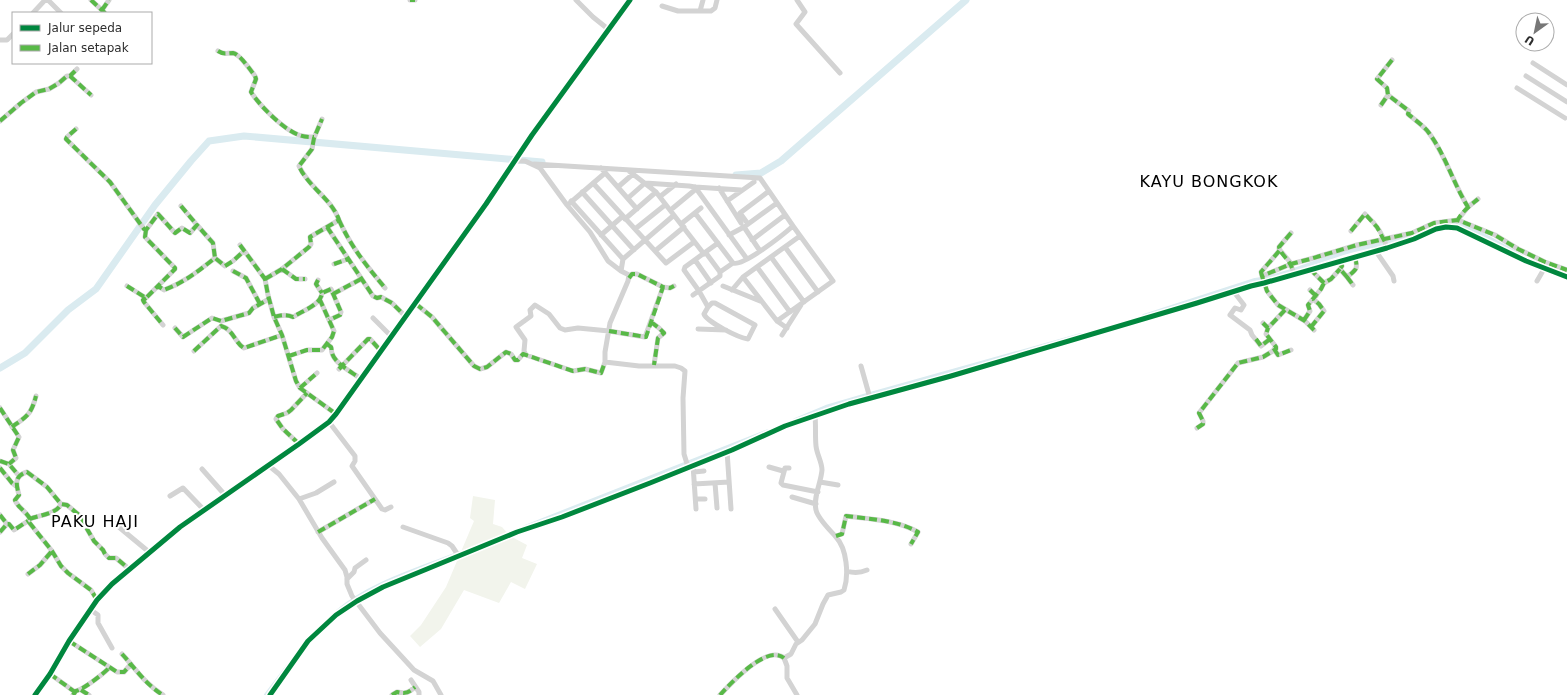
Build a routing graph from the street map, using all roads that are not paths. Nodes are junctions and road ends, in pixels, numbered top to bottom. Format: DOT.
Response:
graph roads {
  1 [pos="45,0"];
  2 [pos="48,0"];
  3 [pos="91,0"];
  4 [pos="109,0"];
  5 [pos="410,0"];
  6 [pos="415,0"];
  7 [pos="576,0"];
  8 [pos="630,0"];
  9 [pos="703,0"];
  10 [pos="718,0"];
  11 [pos="797,0"];
  12 [pos="662,6"];
  13 [pos="700,10"];
  14 [pos="103,11"];
  15 [pos="34,12"];
  16 [pos="60,12"];
  17 [pos="608,29"];
  18 [pos="12,35"];
  19 [pos="0,40"];
  20 [pos="218,51"];
  21 [pos="1392,60"];
  22 [pos="1533,63"];
  23 [pos="77,68"];
  24 [pos="840,73"];
  25 [pos="70,76"];
  26 [pos="1526,76"];
  27 [pos="1567,85"];
  28 [pos="1517,88"];
  29 [pos="91,95"];
  30 [pos="1388,95"];
  31 [pos="1567,102"];
  32 [pos="1381,105"];
  33 [pos="1566,117"];
  34 [pos="322,119"];
  35 [pos="0,121"];
  36 [pos="1562,124"];
  37 [pos="76,129"];
  38 [pos="314,137"];
  39 [pos="515,161"];
  40 [pos="533,164"];
  41 [pos="601,168"];
  42 [pos="627,170"];
  43 [pos="605,173"];
  44 [pos="633,174"];
  45 [pos="754,182"];
  46 [pos="593,183"];
  47 [pos="645,183"];
  48 [pos="676,184"];
  49 [pos="618,187"];
  50 [pos="696,188"];
  51 [pos="719,188"];
  52 [pos="741,190"];
  53 [pos="769,191"];
  54 [pos="582,192"];
  55 [pos="656,192"];
  56 [pos="662,195"];
  57 [pos="628,198"];
  58 [pos="1478,199"];
  59 [pos="727,201"];
  60 [pos="569,203"];
  61 [pos="777,203"];
  62 [pos="665,205"];
  63 [pos="181,206"];
  64 [pos="1468,207"];
  65 [pos="673,208"];
  66 [pos="701,208"];
  67 [pos="637,209"];
  68 [pos="695,213"];
  69 [pos="785,215"];
  70 [pos="673,216"];
  71 [pos="624,217"];
  72 [pos="339,220"];
  73 [pos="1457,224"];
  74 [pos="197,225"];
  75 [pos="744,225"];
  76 [pos="613,226"];
  77 [pos="682,226"];
  78 [pos="793,226"];
  79 [pos="1435,226"];
  80 [pos="327,227"];
  81 [pos="635,229"];
  82 [pos="145,230"];
  83 [pos="1351,231"];
  84 [pos="1291,233"];
  85 [pos="1482,234"];
  86 [pos="601,235"];
  87 [pos="729,235"];
  88 [pos="800,236"];
  89 [pos="1413,236"];
  90 [pos="645,240"];
  91 [pos="752,240"];
  92 [pos="694,242"];
  93 [pos="718,243"];
  94 [pos="1386,244"];
  95 [pos="240,245"];
  96 [pos="785,247"];
  97 [pos="634,250"];
  98 [pos="1280,250"];
  99 [pos="1375,250"];
  100 [pos="244,251"];
  101 [pos="655,251"];
  102 [pos="760,251"];
  103 [pos="1339,251"];
  104 [pos="705,253"];
  105 [pos="1355,256"];
  106 [pos="771,257"];
  107 [pos="1527,257"];
  108 [pos="215,258"];
  109 [pos="348,259"];
  110 [pos="623,259"];
  111 [pos="1310,259"];
  112 [pos="695,260"];
  113 [pos="747,260"];
  114 [pos="1341,260"];
  115 [pos="733,263"];
  116 [pos="334,264"];
  117 [pos="1291,265"];
  118 [pos="757,267"];
  119 [pos="1312,268"];
  120 [pos="282,269"];
  121 [pos="1340,269"];
  122 [pos="1544,269"];
  123 [pos="1567,270"];
  124 [pos="233,271"];
  125 [pos="621,271"];
  126 [pos="720,272"];
  127 [pos="1294,273"];
  128 [pos="1347,276"];
  129 [pos="743,277"];
  130 [pos="1567,277"];
  131 [pos="361,278"];
  132 [pos="630,278"];
  133 [pos="266,279"];
  134 [pos="305,279"];
  135 [pos="318,280"];
  136 [pos="1263,280"];
  137 [pos="1394,281"];
  138 [pos="1536,281"];
  139 [pos="710,283"];
  140 [pos="1324,283"];
  141 [pos="1353,285"];
  142 [pos="127,286"];
  143 [pos="158,286"];
  144 [pos="674,286"];
  145 [pos="723,286"];
  146 [pos="663,287"];
  147 [pos="385,288"];
  148 [pos="732,290"];
  149 [pos="1310,290"];
  150 [pos="699,291"];
  151 [pos="818,292"];
  152 [pos="1234,292"];
  153 [pos="322,293"];
  154 [pos="333,294"];
  155 [pos="693,295"];
  156 [pos="146,298"];
  157 [pos="1314,298"];
  158 [pos="269,299"];
  159 [pos="320,300"];
  160 [pos="761,301"];
  161 [pos="803,302"];
  162 [pos="260,304"];
  163 [pos="416,304"];
  164 [pos="708,307"];
  165 [pos="1285,310"];
  166 [pos="790,312"];
  167 [pos="274,317"];
  168 [pos="406,317"];
  169 [pos="372,318"];
  170 [pos="329,320"];
  171 [pos="1304,320"];
  172 [pos="221,321"];
  173 [pos="776,321"];
  174 [pos="651,322"];
  175 [pos="1263,323"];
  176 [pos="163,325"];
  177 [pos="225,327"];
  178 [pos="175,328"];
  179 [pos="787,328"];
  180 [pos="1268,328"];
  181 [pos="698,329"];
  182 [pos="729,330"];
  183 [pos="609,331"];
  184 [pos="282,335"];
  185 [pos="782,335"];
  186 [pos="392,337"];
  187 [pos="1270,339"];
  188 [pos="327,344"];
  189 [pos="1274,349"];
  190 [pos="1291,350"];
  191 [pos="194,351"];
  192 [pos="381,352"];
  193 [pos="526,355"];
  194 [pos="289,356"];
  195 [pos="605,362"];
  196 [pos="654,365"];
  197 [pos="861,366"];
  198 [pos="341,367"];
  199 [pos="317,373"];
  200 [pos="361,379"];
  201 [pos="300,388"];
  202 [pos="307,393"];
  203 [pos="36,396"];
  204 [pos="870,397"];
  205 [pos="0,408"];
  206 [pos="336,414"];
  207 [pos="815,416"];
  208 [pos="330,422"];
  209 [pos="12,427"];
  210 [pos="1197,428"];
  211 [pos="299,444"];
  212 [pos="727,451"];
  213 [pos="1,462"];
  214 [pos="9,464"];
  215 [pos="689,464"];
  216 [pos="268,465"];
  217 [pos="769,467"];
  218 [pos="0,468"];
  219 [pos="202,469"];
  220 [pos="704,471"];
  221 [pos="694,472"];
  222 [pos="19,476"];
  223 [pos="334,482"];
  224 [pos="729,482"];
  225 [pos="820,482"];
  226 [pos="715,483"];
  227 [pos="694,484"];
  228 [pos="838,485"];
  229 [pos="16,486"];
  230 [pos="818,492"];
  231 [pos="225,495"];
  232 [pos="170,496"];
  233 [pos="792,497"];
  234 [pos="299,499"];
  235 [pos="375,499"];
  236 [pos="705,499"];
  237 [pos="696,500"];
  238 [pos="61,504"];
  239 [pos="816,504"];
  240 [pos="392,507"];
  241 [pos="717,508"];
  242 [pos="696,509"];
  243 [pos="731,509"];
  244 [pos="204,510"];
  245 [pos="0,515"];
  246 [pos="29,520"];
  247 [pos="114,523"];
  248 [pos="7,524"];
  249 [pos="403,527"];
  250 [pos="0,532"];
  251 [pos="318,532"];
  252 [pos="836,536"];
  253 [pos="910,544"];
  254 [pos="52,551"];
  255 [pos="149,552"];
  256 [pos="456,555"];
  257 [pos="366,560"];
  258 [pos="129,569"];
  259 [pos="867,570"];
  260 [pos="847,571"];
  261 [pos="28,574"];
  262 [pos="347,579"];
  263 [pos="355,599"];
  264 [pos="97,600"];
  265 [pos="775,609"];
  266 [pos="91,610"];
  267 [pos="69,641"];
  268 [pos="798,642"];
  269 [pos="112,648"];
  270 [pos="122,654"];
  271 [pos="784,658"];
  272 [pos="131,664"];
  273 [pos="109,668"];
  274 [pos="50,674"];
  275 [pos="410,680"];
  276 [pos="415,687"];
  277 [pos="81,690"];
  278 [pos="74,693"];
  279 [pos="155,693"];
  280 [pos="34,695"];
  281 [pos="89,695"];
  282 [pos="163,695"];
  283 [pos="270,695"];
  284 [pos="392,695"];
  285 [pos="418,695"];
  286 [pos="441,695"];
  287 [pos="720,695"];
  288 [pos="797,695"];
  1 -- 15 [label="street"];
  2 -- 16 [label="street"];
  3 -- 14 [label="street"];
  4 -- 14 [label="street"];
  5 -- 6 [label="street"];
  7 -- 17 [label="street"];
  8 -- 17 [label="street"];
  9 -- 13 [label="street"];
  10 -- 13 [label="street"];
  11 -- 24 [label="street"];
  12 -- 13 [label="street"];
  17 -- 39 [label="street"];
  18 -- 19 [label="street"];
  20 -- 38 [label="street"];
  21 -- 30 [label="street"];
  22 -- 27 [label="street"];
  23 -- 25 [label="street"];
  25 -- 29 [label="street"];
  25 -- 35 [label="street"];
  26 -- 31 [label="street"];
  28 -- 33 [label="street"];
  30 -- 32 [label="street"];
  30 -- 64 [label="street"];
  33 -- 36 [label="street"];
  34 -- 38 [label="street"];
  37 -- 82 [label="street"];
  38 -- 72 [label="street"];
  39 -- 40 [label="street"];
  39 -- 163 [label="street"];
  40 -- 41 [label="street"];
  40 -- 60 [label="street"];
  41 -- 42 [label="street"];
  41 -- 43 [label="street"];
  42 -- 44 [label="street"];
  42 -- 53 [label="street"];
  43 -- 46 [label="street"];
  43 -- 49 [label="street"];
  44 -- 47 [label="street"];
  44 -- 49 [label="street"];
  45 -- 52 [label="street"];
  46 -- 54 [label="street"];
  46 -- 71 [label="street"];
  47 -- 48 [label="street"];
  47 -- 55 [label="street"];
  47 -- 57 [label="street"];
  48 -- 50 [label="street"];
  48 -- 56 [label="street"];
  49 -- 57 [label="street"];
  50 -- 51 [label="street"];
  50 -- 65 [label="street"];
  50 -- 87 [label="street"];
  51 -- 52 [label="street"];
  51 -- 59 [label="street"];
  52 -- 59 [label="street"];
  53 -- 61 [label="street"];
  53 -- 75 [label="street"];
  54 -- 60 [label="street"];
  54 -- 76 [label="street"];
  55 -- 62 [label="street"];
  55 -- 67 [label="street"];
  57 -- 67 [label="street"];
  58 -- 64 [label="street"];
  59 -- 75 [label="street"];
  60 -- 86 [label="street"];
  60 -- 125 [label="street"];
  61 -- 69 [label="street"];
  61 -- 75 [label="street"];
  62 -- 70 [label="street"];
  62 -- 81 [label="street"];
  63 -- 74 [label="street"];
  64 -- 73 [label="street"];
  66 -- 68 [label="street"];
  67 -- 71 [label="street"];
  68 -- 77 [label="street"];
  68 -- 93 [label="street"];
  69 -- 78 [label="street"];
  69 -- 91 [label="street"];
  70 -- 77 [label="street"];
  70 -- 90 [label="street"];
  71 -- 76 [label="street"];
  71 -- 81 [label="street"];
  72 -- 80 [label="street"];
  72 -- 147 [label="street"];
  73 -- 79 [label="street"];
  73 -- 79 [label="street"];
  73 -- 85 [label="street"];
  73 -- 85 [label="street"];
  74 -- 82 [label="street"];
  74 -- 108 [label="street"];
  75 -- 87 [label="street"];
  75 -- 91 [label="street"];
  76 -- 86 [label="street"];
  76 -- 97 [label="street"];
  77 -- 92 [label="street"];
  77 -- 101 [label="street"];
  78 -- 88 [label="street"];
  78 -- 102 [label="street"];
  79 -- 89 [label="street"];
  80 -- 109 [label="street"];
  80 -- 120 [label="street"];
  81 -- 90 [label="street"];
  82 -- 143 [label="street"];
  83 -- 94 [label="street"];
  84 -- 98 [label="street"];
  85 -- 107 [label="street"];
  85 -- 107 [label="street"];
  86 -- 110 [label="street"];
  87 -- 113 [label="street"];
  88 -- 96 [label="street"];
  88 -- 151 [label="street"];
  89 -- 94 [label="street"];
  89 -- 94 [label="street"];
  90 -- 97 [label="street"];
  90 -- 101 [label="street"];
  91 -- 102 [label="street"];
  92 -- 101 [label="street"];
  92 -- 104 [label="street"];
  93 -- 104 [label="street"];
  93 -- 115 [label="street"];
  94 -- 99 [label="street"];
  94 -- 103 [label="street"];
  95 -- 100 [label="street"];
  96 -- 106 [label="street"];
  96 -- 151 [label="street"];
  97 -- 110 [label="street"];
  98 -- 117 [label="street"];
  98 -- 136 [label="street"];
  99 -- 105 [label="street"];
  99 -- 137 [label="street"];
  100 -- 108 [label="street"];
  100 -- 133 [label="street"];
  102 -- 113 [label="street"];
  103 -- 111 [label="street"];
  103 -- 114 [label="street"];
  104 -- 112 [label="street"];
  104 -- 126 [label="street"];
  105 -- 114 [label="street"];
  105 -- 128 [label="street"];
  106 -- 118 [label="street"];
  106 -- 161 [label="street"];
  107 -- 122 [label="street"];
  107 -- 123 [label="street"];
  108 -- 143 [label="street"];
  109 -- 116 [label="street"];
  109 -- 131 [label="street"];
  110 -- 125 [label="street"];
  111 -- 117 [label="street"];
  111 -- 119 [label="street"];
  112 -- 139 [label="street"];
  112 -- 150 [label="street"];
  113 -- 115 [label="street"];
  114 -- 119 [label="street"];
  114 -- 121 [label="street"];
  115 -- 126 [label="street"];
  117 -- 127 [label="street"];
  117 -- 136 [label="street"];
  118 -- 129 [label="street"];
  118 -- 166 [label="street"];
  119 -- 127 [label="street"];
  119 -- 140 [label="street"];
  120 -- 133 [label="street"];
  120 -- 134 [label="street"];
  121 -- 128 [label="street"];
  121 -- 140 [label="street"];
  122 -- 130 [label="street"];
  122 -- 138 [label="street"];
  124 -- 162 [label="street"];
  125 -- 132 [label="street"];
  126 -- 139 [label="street"];
  127 -- 136 [label="street"];
  128 -- 141 [label="street"];
  129 -- 148 [label="street"];
  129 -- 160 [label="street"];
  131 -- 154 [label="street"];
  131 -- 168 [label="street"];
  132 -- 146 [label="street"];
  132 -- 183 [label="street"];
  133 -- 158 [label="street"];
  135 -- 153 [label="street"];
  136 -- 152 [label="street"];
  136 -- 165 [label="street"];
  139 -- 150 [label="street"];
  140 -- 157 [label="street"];
  142 -- 156 [label="street"];
  143 -- 156 [label="street"];
  144 -- 146 [label="street"];
  145 -- 148 [label="street"];
  146 -- 174 [label="street"];
  148 -- 160 [label="street"];
  149 -- 157 [label="street"];
  150 -- 155 [label="street"];
  150 -- 164 [label="street"];
  151 -- 161 [label="street"];
  152 -- 187 [label="street"];
  152 -- 204 [label="street"];
  153 -- 154 [label="street"];
  153 -- 159 [label="street"];
  154 -- 170 [label="street"];
  156 -- 176 [label="street"];
  157 -- 171 [label="street"];
  157 -- 171 [label="street"];
  158 -- 162 [label="street"];
  158 -- 167 [label="street"];
  159 -- 167 [label="street"];
  159 -- 170 [label="street"];
  160 -- 173 [label="street"];
  161 -- 166 [label="street"];
  161 -- 179 [label="street"];
  162 -- 172 [label="street"];
  163 -- 168 [label="street"];
  163 -- 193 [label="street"];
  164 -- 182 [label="street"];
  164 -- 182 [label="street"];
  165 -- 171 [label="street"];
  165 -- 180 [label="street"];
  166 -- 173 [label="street"];
  167 -- 184 [label="street"];
  168 -- 186 [label="street"];
  169 -- 186 [label="street"];
  170 -- 188 [label="street"];
  172 -- 177 [label="street"];
  172 -- 178 [label="street"];
  173 -- 179 [label="street"];
  174 -- 183 [label="street"];
  174 -- 196 [label="street"];
  175 -- 180 [label="street"];
  177 -- 184 [label="street"];
  177 -- 191 [label="street"];
  179 -- 185 [label="street"];
  180 -- 187 [label="street"];
  181 -- 182 [label="street"];
  183 -- 193 [label="street"];
  183 -- 195 [label="street"];
  184 -- 194 [label="street"];
  186 -- 192 [label="street"];
  187 -- 189 [label="street"];
  188 -- 194 [label="street"];
  188 -- 198 [label="street"];
  189 -- 190 [label="street"];
  189 -- 210 [label="street"];
  192 -- 198 [label="street"];
  192 -- 200 [label="street"];
  193 -- 195 [label="street"];
  194 -- 201 [label="street"];
  195 -- 196 [label="street"];
  196 -- 215 [label="street"];
  197 -- 204 [label="street"];
  198 -- 200 [label="street"];
  199 -- 201 [label="street"];
  200 -- 206 [label="street"];
  201 -- 202 [label="street"];
  202 -- 206 [label="street"];
  202 -- 211 [label="street"];
  203 -- 209 [label="street"];
  204 -- 207 [label="street"];
  205 -- 209 [label="street"];
  206 -- 208 [label="street"];
  207 -- 212 [label="street"];
  207 -- 225 [label="street"];
  208 -- 211 [label="street"];
  208 -- 235 [label="street"];
  209 -- 214 [label="street"];
  211 -- 216 [label="street"];
  212 -- 215 [label="street"];
  212 -- 224 [label="street"];
  213 -- 214 [label="street"];
  214 -- 222 [label="street"];
  215 -- 221 [label="street"];
  215 -- 256 [label="street"];
  216 -- 231 [label="street"];
  216 -- 234 [label="street"];
  217 -- 230 [label="street"];
  218 -- 229 [label="street"];
  219 -- 231 [label="street"];
  220 -- 221 [label="street"];
  221 -- 227 [label="street"];
  222 -- 229 [label="street"];
  222 -- 238 [label="street"];
  223 -- 234 [label="street"];
  224 -- 226 [label="street"];
  224 -- 243 [label="street"];
  225 -- 228 [label="street"];
  225 -- 230 [label="street"];
  226 -- 227 [label="street"];
  226 -- 241 [label="street"];
  227 -- 237 [label="street"];
  229 -- 246 [label="street"];
  230 -- 239 [label="street"];
  231 -- 244 [label="street"];
  232 -- 244 [label="street"];
  233 -- 239 [label="street"];
  234 -- 251 [label="street"];
  235 -- 240 [label="street"];
  235 -- 251 [label="street"];
  236 -- 237 [label="street"];
  237 -- 242 [label="street"];
  238 -- 246 [label="street"];
  238 -- 258 [label="street"];
  239 -- 252 [label="street"];
  244 -- 255 [label="street"];
  245 -- 248 [label="street"];
  246 -- 248 [label="street"];
  246 -- 254 [label="street"];
  247 -- 255 [label="street"];
  248 -- 250 [label="street"];
  249 -- 256 [label="street"];
  251 -- 262 [label="street"];
  252 -- 253 [label="street"];
  252 -- 260 [label="street"];
  254 -- 261 [label="street"];
  254 -- 264 [label="street"];
  255 -- 258 [label="street"];
  256 -- 263 [label="street"];
  257 -- 262 [label="street"];
  258 -- 264 [label="street"];
  259 -- 260 [label="street"];
  260 -- 268 [label="street"];
  262 -- 263 [label="street"];
  263 -- 283 [label="street"];
  263 -- 286 [label="street"];
  264 -- 266 [label="street"];
  265 -- 268 [label="street"];
  266 -- 267 [label="street"];
  266 -- 269 [label="street"];
  267 -- 273 [label="street"];
  267 -- 274 [label="street"];
  268 -- 271 [label="street"];
  270 -- 272 [label="street"];
  271 -- 287 [label="street"];
  271 -- 288 [label="street"];
  272 -- 273 [label="street"];
  272 -- 279 [label="street"];
  273 -- 277 [label="street"];
  274 -- 278 [label="street"];
  274 -- 280 [label="street"];
  275 -- 276 [label="street"];
  276 -- 284 [label="street"];
  276 -- 285 [label="street"];
  277 -- 278 [label="street"];
  277 -- 281 [label="street"];
  279 -- 282 [label="street"];
}
